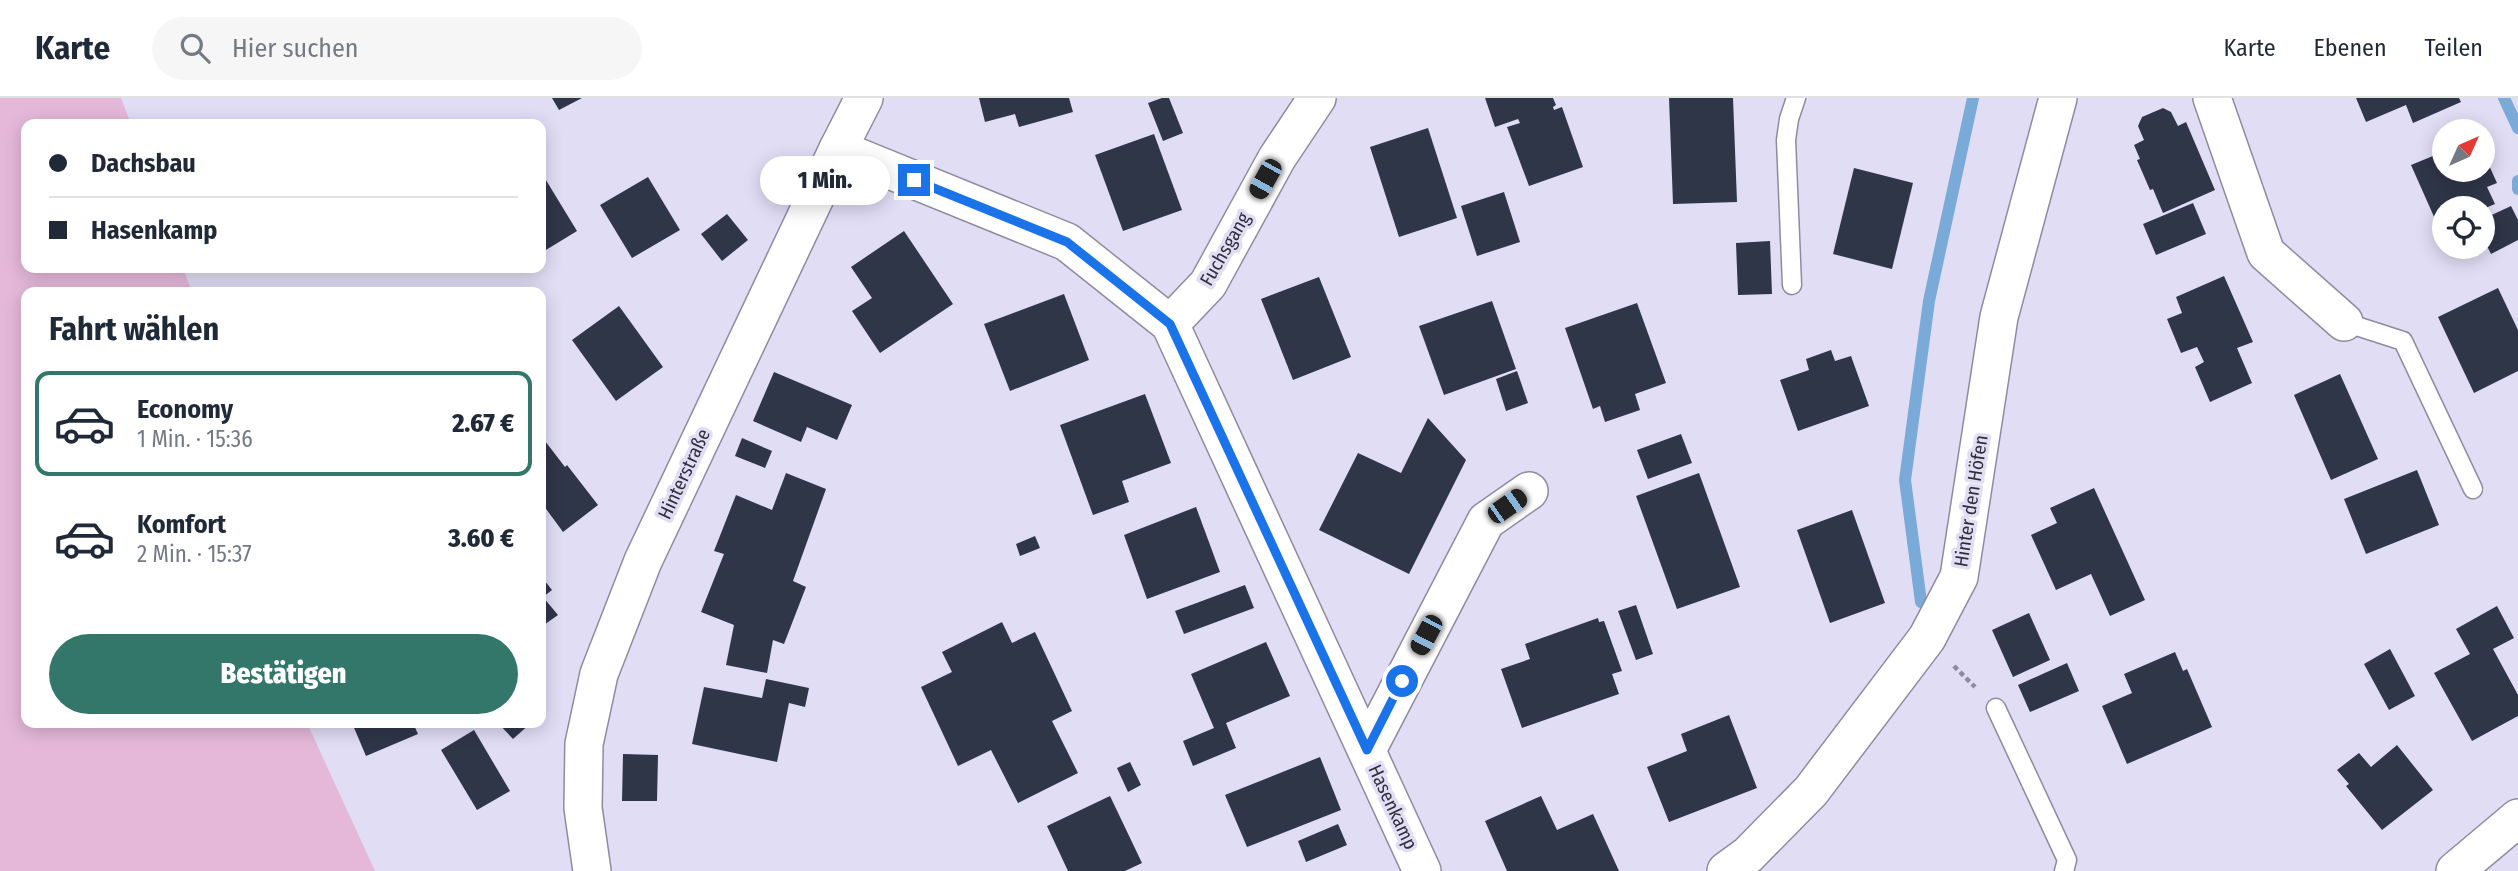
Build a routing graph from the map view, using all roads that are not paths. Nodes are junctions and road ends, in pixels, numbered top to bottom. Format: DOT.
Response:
graph roads {
  1 [pos="864,98"];
  2 [pos="1317,98"];
  3 [pos="1796,98"];
  4 [pos="2058,98"];
  5 [pos="2212,98"];
  6 [pos="838,149"];
  7 [pos="1792,285"];
  8 [pos="2344,322"];
  9 [pos="1170,324"];
  10 [pos="2473,489"];
  11 [pos="1529,491"];
  12 [pos="1996,708"];
  13 [pos="1367,750"];
  14 [pos="2518,818"];
  15 [pos="592,871"];
  16 [pos="1422,871"];
  17 [pos="1726,871"];
  18 [pos="2064,871"];
  19 [pos="2455,871"];
  1 -- 6 [label="street, Hinterstraße"];
  2 -- 9 [label="street, Fuchsgang"];
  3 -- 7 [label="lane"];
  4 -- 17 [label="street, Hinter den Höfen"];
  5 -- 8 [label="street"];
  6 -- 9 [label="street, Hasenkamp"];
  6 -- 15 [label="street, Hinterstraße"];
  8 -- 10 [label="lane"];
  9 -- 13 [label="street, Hasenkamp"];
  11 -- 13 [label="street"];
  12 -- 18 [label="lane"];
  13 -- 16 [label="street, Hasenkamp"];
  14 -- 19 [label="street"];
}
